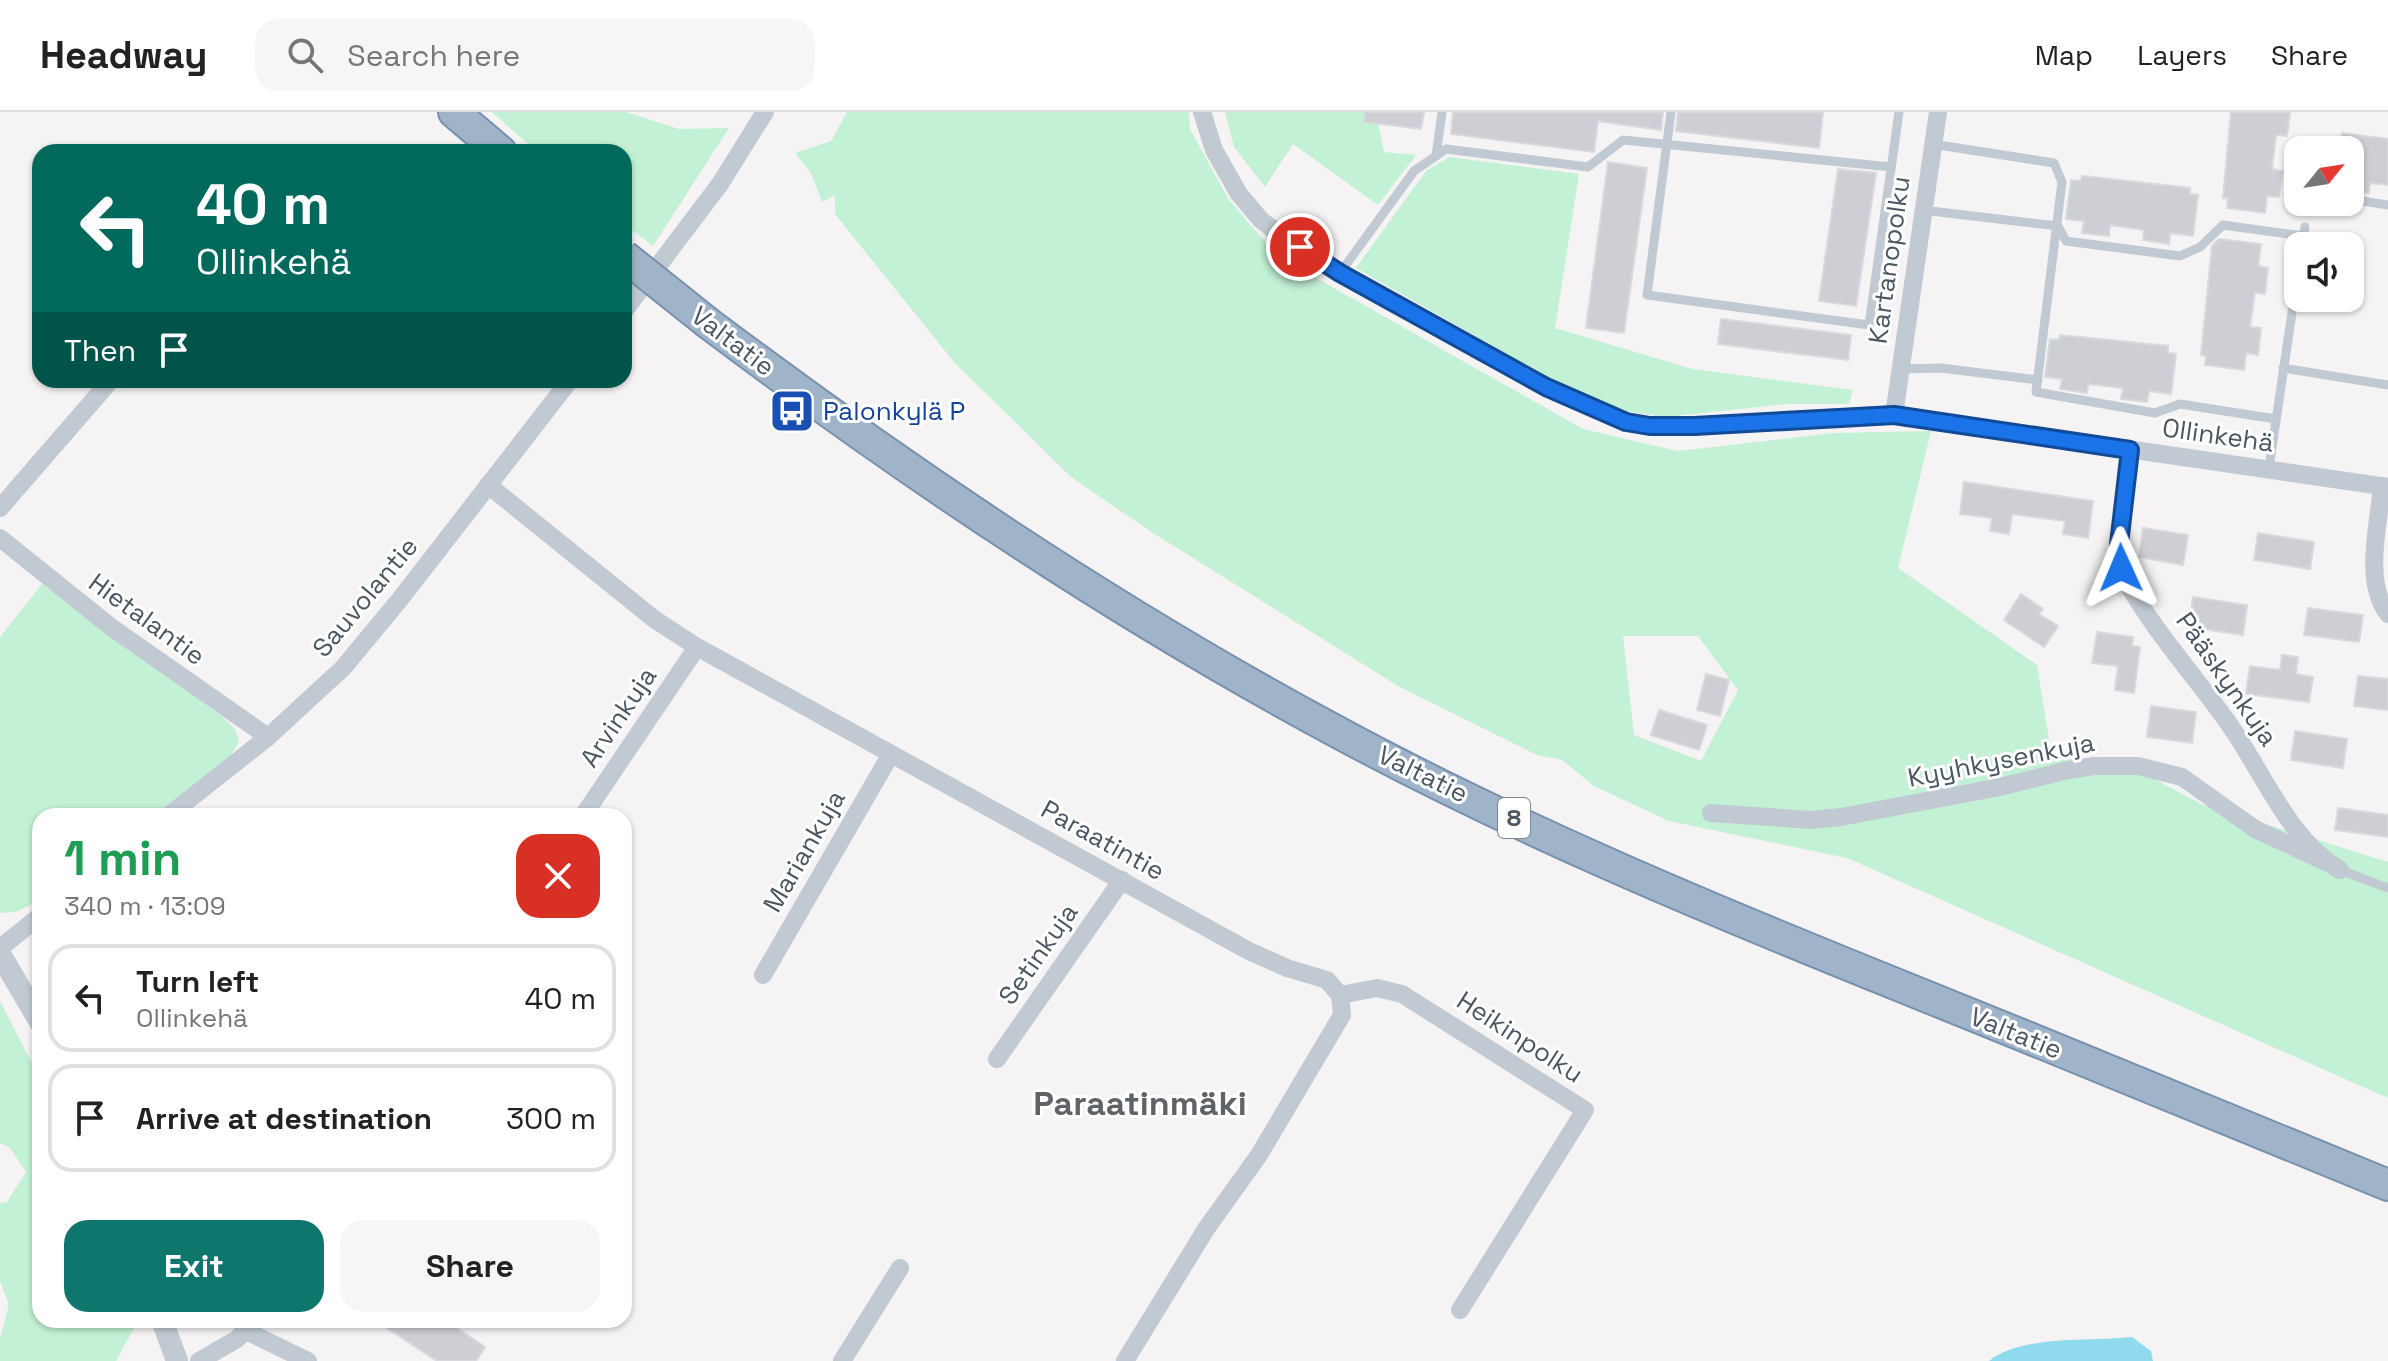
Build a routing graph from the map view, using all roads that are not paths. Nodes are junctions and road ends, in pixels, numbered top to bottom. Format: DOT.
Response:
graph roads {
  1 [pos="454,112"];
  2 [pos="765,112"];
  3 [pos="1202,112"];
  4 [pos="1442,112"];
  5 [pos="1671,112"];
  6 [pos="1899,112"];
  7 [pos="1938,112"];
  8 [pos="1666,142"];
  9 [pos="492,144"];
  10 [pos="1932,144"];
  11 [pos="1436,156"];
  12 [pos="1891,167"];
  13 [pos="2364,201"];
  14 [pos="2388,205"];
  15 [pos="1922,210"];
  16 [pos="2058,226"];
  17 [pos="2284,233"];
  18 [pos="632,262"];
  19 [pos="1340,273"];
  20 [pos="632,300"];
  21 [pos="2292,312"];
  22 [pos="2283,368"];
  23 [pos="1901,369"];
  24 [pos="2038,380"];
  25 [pos="2388,385"];
  26 [pos="104,388"];
  27 [pos="564,388"];
  28 [pos="1894,415"];
  29 [pos="2276,419"];
  30 [pos="2130,450"];
  31 [pos="2269,468"];
  32 [pos="488,485"];
  33 [pos="2385,486"];
  34 [pos="0,508"];
  35 [pos="0,538"];
  36 [pos="2388,614"];
  37 [pos="697,647"];
  38 [pos="268,737"];
  39 [pos="891,754"];
  40 [pos="178,808"];
  41 [pos="588,808"];
  42 [pos="1711,813"];
  43 [pos="2333,866"];
  44 [pos="1122,880"];
  45 [pos="2388,888"];
  46 [pos="32,922"];
  47 [pos="0,948"];
  48 [pos="0,954"];
  49 [pos="763,975"];
  50 [pos="1340,995"];
  51 [pos="32,1008"];
  52 [pos="997,1059"];
  53 [pos="2388,1185"];
  54 [pos="900,1268"];
  55 [pos="1460,1310"];
  56 [pos="165,1328"];
  57 [pos="246,1328"];
  58 [pos="255,1328"];
  59 [pos="177,1361"];
  60 [pos="199,1361"];
  61 [pos="308,1361"];
  62 [pos="842,1361"];
  63 [pos="1125,1361"];
  1 -- 9 [label="highway"];
  2 -- 20 [label="street"];
  3 -- 19 [label="street, Ollinkehä"];
  4 -- 11 [label="lane"];
  5 -- 8 [label="lane"];
  6 -- 12 [label="lane"];
  7 -- 10 [label="street, Kartanopolku"];
  8 -- 11 [label="lane"];
  8 -- 12 [label="lane"];
  8 -- 12 [label="lane"];
  10 -- 15 [label="street, Kartanopolku"];
  10 -- 16 [label="lane"];
  11 -- 19 [label="lane"];
  13 -- 14 [label="lane"];
  15 -- 16 [label="lane"];
  15 -- 23 [label="street, Kartanopolku"];
  16 -- 17 [label="lane"];
  16 -- 24 [label="lane"];
  18 -- 53 [label="highway, Valtatie / 8, bridge"];
  19 -- 28 [label="street, Ollinkehä"];
  21 -- 22 [label="lane"];
  22 -- 25 [label="lane"];
  22 -- 29 [label="lane"];
  23 -- 24 [label="lane"];
  23 -- 28 [label="street, Kartanopolku"];
  24 -- 29 [label="lane"];
  26 -- 34 [label="street"];
  27 -- 32 [label="street, Sauvolantie"];
  28 -- 30 [label="street, Ollinkehä"];
  29 -- 31 [label="lane"];
  30 -- 31 [label="street, Ollinkehä"];
  30 -- 43 [label="street, Pääskynkuja"];
  31 -- 33 [label="street, Ollinkehä"];
  32 -- 37 [label="street, Paraatintie"];
  32 -- 38 [label="street, Sauvolantie"];
  33 -- 36 [label="street"];
  35 -- 38 [label="street, Hietalantie"];
  37 -- 39 [label="street, Paraatintie"];
  37 -- 41 [label="street, Arvinkuja"];
  38 -- 40 [label="street, Sauvolantie"];
  39 -- 44 [label="street, Paraatintie"];
  39 -- 49 [label="street, Mariankuja"];
  42 -- 43 [label="street, Kyyhkysenkuja"];
  43 -- 45 [label="lane"];
  44 -- 50 [label="street, Paraatintie"];
  44 -- 52 [label="street, Setinkuja"];
  46 -- 47 [label="street"];
  48 -- 51 [label="street"];
  50 -- 55 [label="street, Heikinpolku"];
  50 -- 63 [label="street"];
  54 -- 62 [label="street"];
  56 -- 59 [label="street"];
  57 -- 60 [label="street"];
  58 -- 61 [label="street"];
}
